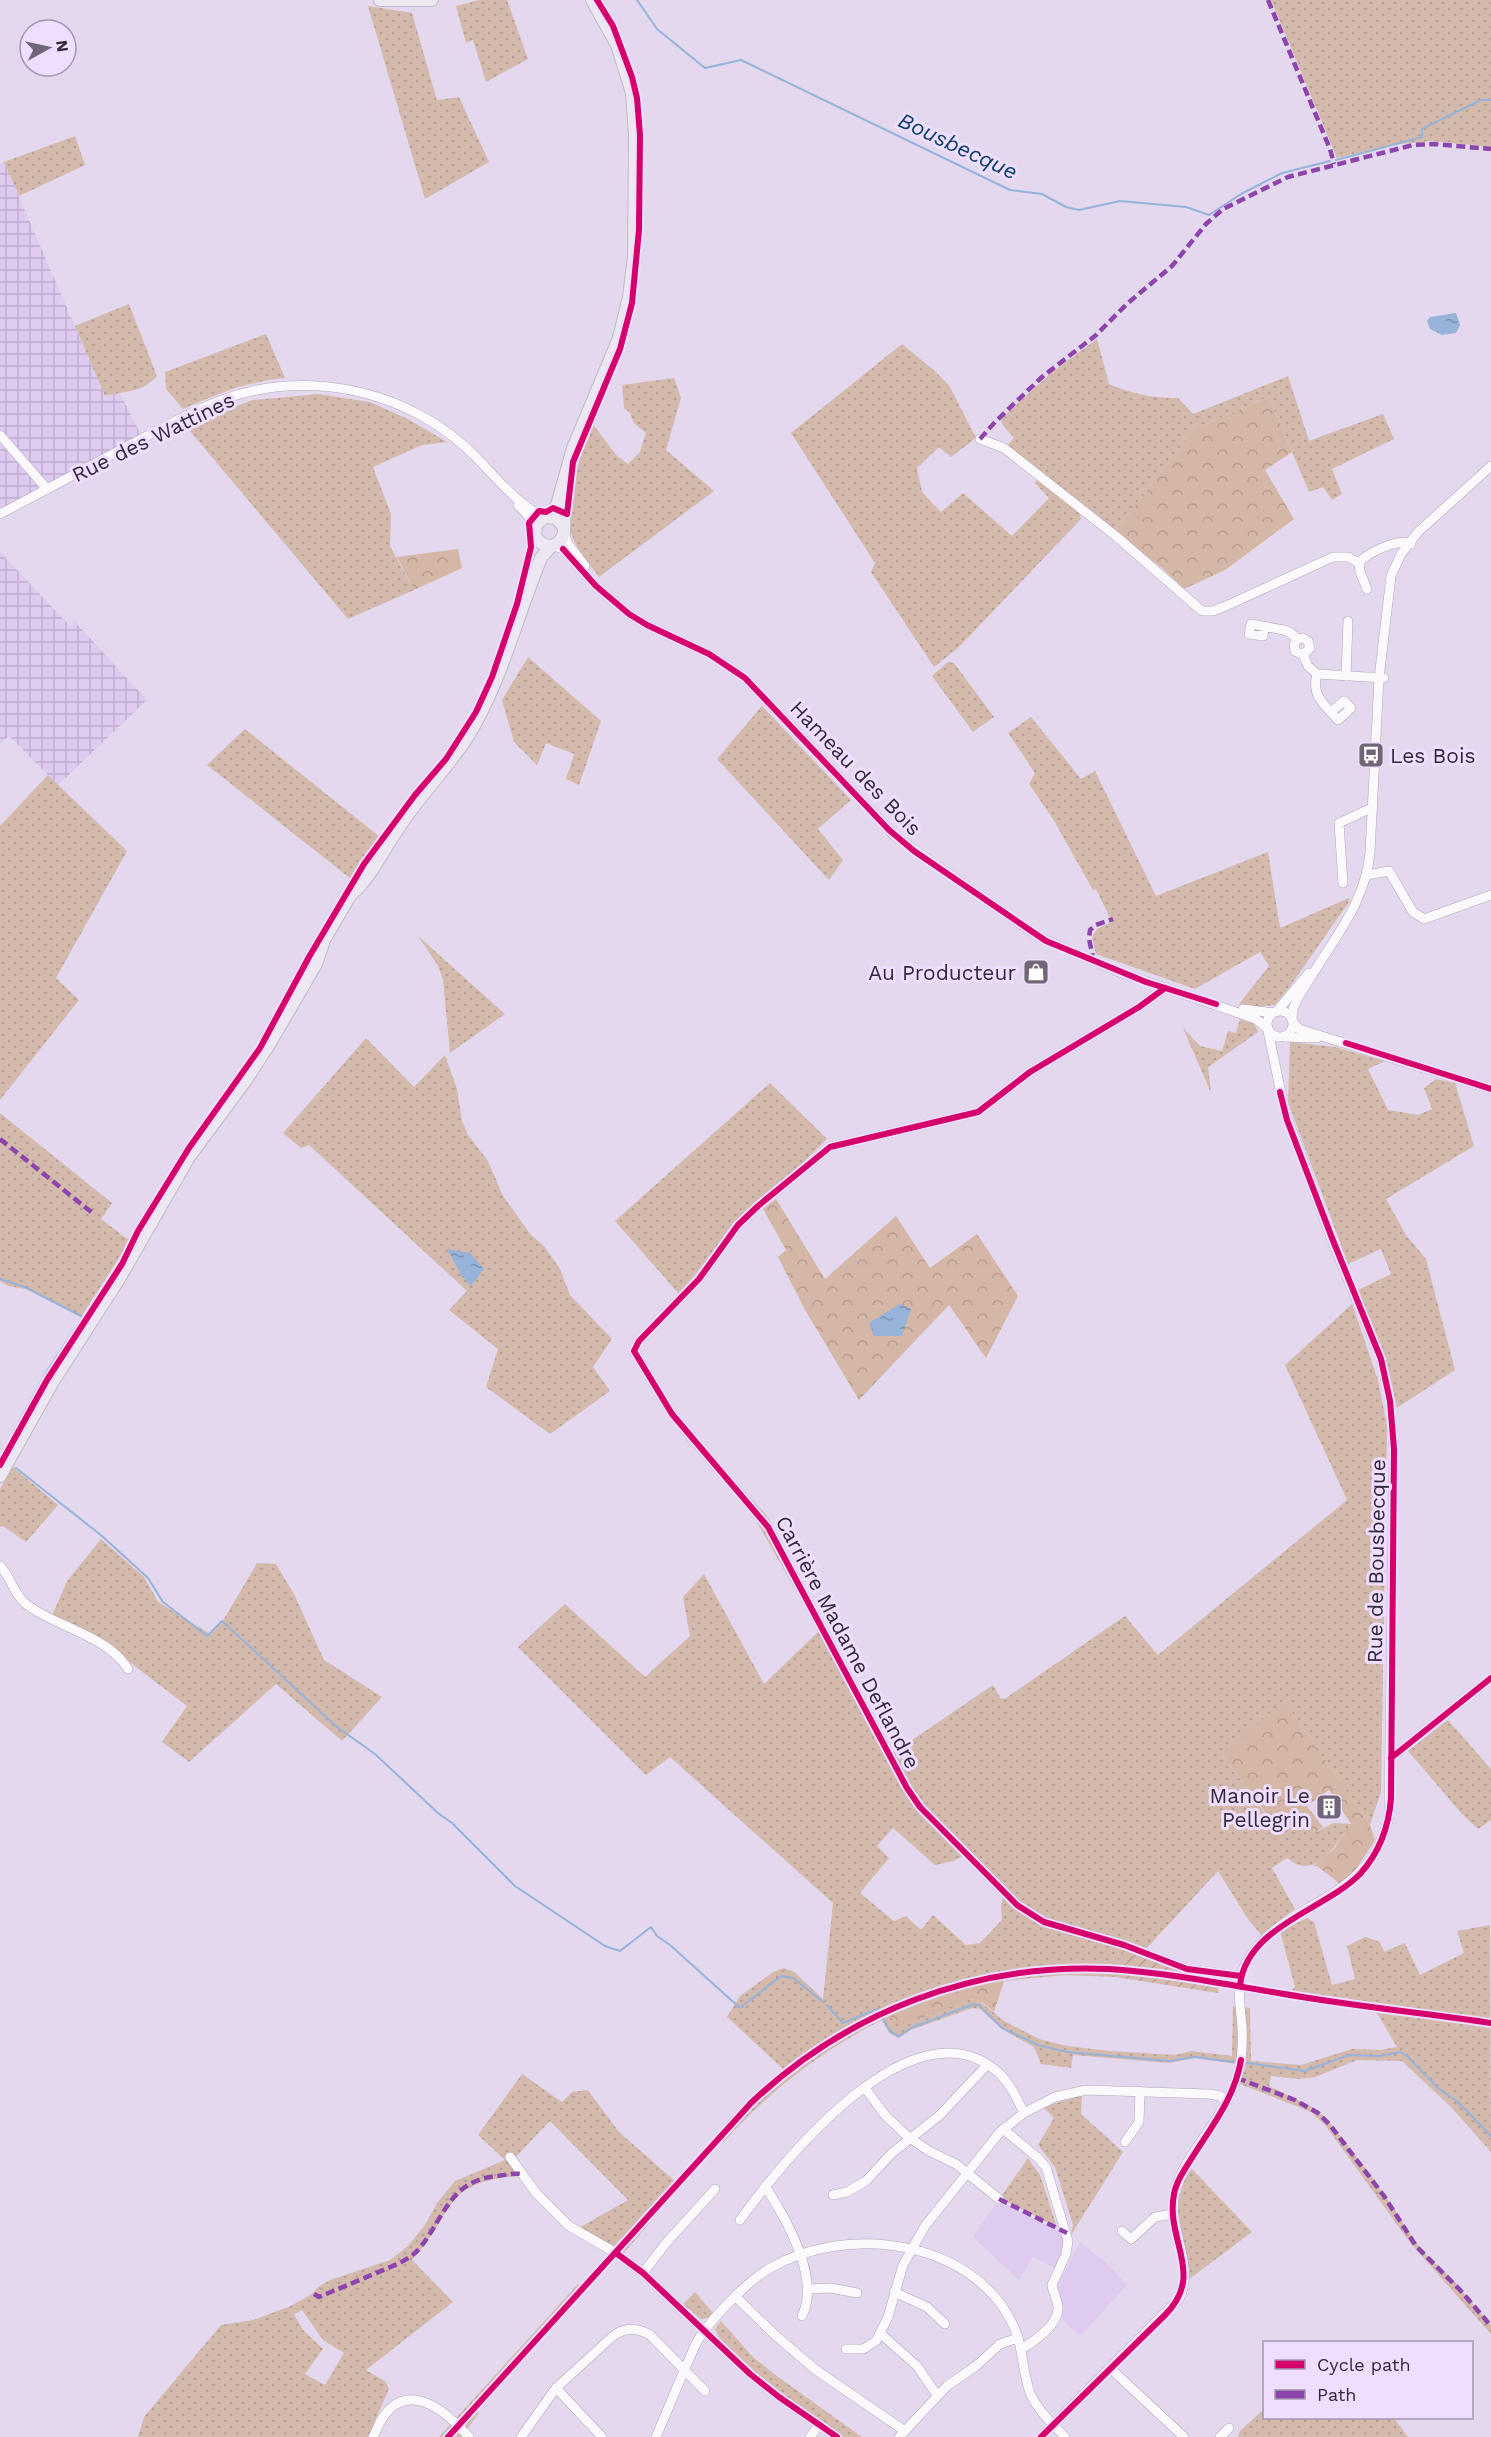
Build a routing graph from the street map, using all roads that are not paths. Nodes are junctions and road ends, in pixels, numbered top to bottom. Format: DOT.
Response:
graph roads {
  1 [pos="380,0"];
  2 [pos="432,0"];
  3 [pos="592,0"];
  4 [pos="0,435"];
  5 [pos="980,439"];
  6 [pos="569,461"];
  7 [pos="1491,466"];
  8 [pos="500,482"];
  9 [pos="47,489"];
  10 [pos="0,514"];
  11 [pos="546,517"];
  12 [pos="564,530"];
  13 [pos="535,533"];
  14 [pos="1411,544"];
  15 [pos="553,546"];
  16 [pos="1359,563"];
  17 [pos="1367,589"];
  18 [pos="612,600"];
  19 [pos="521,610"];
  20 [pos="1348,621"];
  21 [pos="1264,627"];
  22 [pos="1317,674"];
  23 [pos="1346,676"];
  24 [pos="1382,678"];
  25 [pos="1331,712"];
  26 [pos="1373,809"];
  27 [pos="1367,874"];
  28 [pos="1343,884"];
  29 [pos="1491,895"];
  30 [pos="1327,950"];
  31 [pos="1165,988"];
  32 [pos="1216,1004"];
  33 [pos="1275,1012"];
  34 [pos="1292,1021"];
  35 [pos="1268,1029"];
  36 [pos="1284,1037"];
  37 [pos="1346,1043"];
  38 [pos="1491,1089"];
  39 [pos="1280,1092"];
  40 [pos="0,1476"];
  41 [pos="0,1566"];
  42 [pos="128,1669"];
  43 [pos="1491,1677"];
  44 [pos="1391,1758"];
  45 [pos="1241,1976"];
  46 [pos="987,2065"];
  47 [pos="865,2088"];
  48 [pos="1140,2091"];
  49 [pos="1227,2102"];
  50 [pos="1024,2112"];
  51 [pos="1003,2129"];
  52 [pos="911,2139"];
  53 [pos="1125,2142"];
  54 [pos="510,2157"];
  55 [pos="967,2172"];
  56 [pos="765,2186"];
  57 [pos="715,2188"];
  58 [pos="833,2195"];
  59 [pos="999,2199"];
  60 [pos="1173,2214"];
  61 [pos="740,2220"];
  62 [pos="1122,2231"];
  63 [pos="912,2248"];
  64 [pos="800,2255"];
  65 [pos="643,2273"];
  66 [pos="808,2289"];
  67 [pos="894,2292"];
  68 [pos="856,2293"];
  69 [pos="736,2297"];
  70 [pos="802,2316"];
  71 [pos="945,2324"];
  72 [pos="704,2330"];
  73 [pos="881,2334"];
  74 [pos="1018,2337"];
  75 [pos="846,2349"];
  76 [pos="1021,2349"];
  77 [pos="1111,2369"];
  78 [pos="685,2370"];
  79 [pos="556,2388"];
  80 [pos="705,2391"];
  81 [pos="937,2395"];
  82 [pos="1054,2424"];
  83 [pos="819,2425"];
  84 [pos="1229,2428"];
  85 [pos="902,2434"];
  86 [pos="1182,2436"];
  87 [pos="373,2437"];
  88 [pos="469,2437"];
  89 [pos="521,2437"];
  90 [pos="602,2437"];
  91 [pos="656,2437"];
  92 [pos="810,2437"];
  93 [pos="837,2437"];
  94 [pos="1041,2437"];
  95 [pos="1065,2437"];
  96 [pos="1220,2437"];
  1 -- 2 [label="main road"];
  3 -- 6 [label="main road"];
  4 -- 9 [label="street"];
  5 -- 16 [label="street"];
  6 -- 11 [label="main road"];
  6 -- 12 [label="main road"];
  7 -- 14 [label="street"];
  8 -- 9 [label="street, Rue des Wattines"];
  8 -- 11 [label="street, Rue des Wattines"];
  8 -- 13 [label="street, Rue des Wattines"];
  9 -- 10 [label="street, Rue des Wattines"];
  11 -- 12 [label="main road"];
  11 -- 13 [label="main road"];
  12 -- 15 [label="main road"];
  12 -- 18 [label="street, Hameau des Bois"];
  13 -- 15 [label="main road"];
  13 -- 19 [label="main road"];
  14 -- 16 [label="street"];
  14 -- 24 [label="street"];
  15 -- 18 [label="street, Hameau des Bois"];
  15 -- 19 [label="main road"];
  16 -- 17 [label="street"];
  18 -- 31 [label="street, Hameau des Bois"];
  19 -- 40 [label="main road"];
  20 -- 23 [label="street"];
  21 -- 22 [label="street"];
  22 -- 23 [label="street"];
  22 -- 25 [label="street"];
  23 -- 24 [label="street"];
  24 -- 26 [label="street"];
  26 -- 27 [label="street"];
  26 -- 28 [label="street"];
  27 -- 29 [label="street"];
  27 -- 30 [label="street"];
  30 -- 33 [label="street"];
  30 -- 34 [label="street"];
  31 -- 32 [label="street, Hameau des Bois"];
  31 -- 45 [label="street, Carrière Madame Deflandre"];
  32 -- 33 [label="street, Hameau des Bois"];
  32 -- 35 [label="street, Hameau des Bois"];
  33 -- 34 [label="street"];
  33 -- 35 [label="street"];
  34 -- 36 [label="street"];
  34 -- 37 [label="street"];
  35 -- 36 [label="street"];
  35 -- 39 [label="street, Rue de Bousbecque"];
  36 -- 37 [label="street"];
  36 -- 39 [label="street, Rue de Bousbecque"];
  37 -- 38 [label="street"];
  39 -- 44 [label="street, Rue de Bousbecque"];
  41 -- 42 [label="street"];
  43 -- 44 [label="street"];
  44 -- 45 [label="street, Rue de Bousbecque"];
  45 -- 49 [label="street"];
  46 -- 47 [label="street"];
  46 -- 50 [label="street"];
  46 -- 52 [label="street"];
  47 -- 52 [label="street"];
  47 -- 56 [label="street"];
  48 -- 49 [label="street"];
  48 -- 50 [label="street"];
  48 -- 53 [label="street"];
  49 -- 60 [label="street"];
  50 -- 51 [label="street"];
  51 -- 55 [label="street"];
  51 -- 76 [label="street"];
  52 -- 55 [label="street"];
  52 -- 58 [label="street"];
  54 -- 65 [label="street"];
  55 -- 59 [label="street"];
  55 -- 63 [label="street"];
  56 -- 61 [label="street"];
  56 -- 64 [label="street"];
  57 -- 65 [label="street"];
  60 -- 62 [label="street"];
  60 -- 77 [label="street"];
  63 -- 64 [label="street"];
  63 -- 67 [label="street"];
  63 -- 74 [label="street"];
  64 -- 66 [label="street"];
  64 -- 69 [label="street"];
  65 -- 72 [label="street"];
  66 -- 68 [label="street"];
  66 -- 70 [label="street"];
  67 -- 71 [label="street"];
  67 -- 73 [label="street"];
  69 -- 72 [label="street"];
  69 -- 85 [label="street"];
  72 -- 78 [label="street"];
  72 -- 83 [label="street"];
  73 -- 75 [label="street"];
  73 -- 81 [label="street"];
  74 -- 76 [label="street"];
  74 -- 81 [label="street"];
  76 -- 82 [label="street"];
  77 -- 82 [label="street"];
  77 -- 86 [label="street"];
  78 -- 79 [label="street"];
  78 -- 80 [label="street"];
  78 -- 91 [label="street"];
  79 -- 89 [label="street"];
  79 -- 90 [label="street"];
  81 -- 85 [label="street"];
  82 -- 94 [label="street"];
  82 -- 95 [label="street"];
  83 -- 92 [label="street"];
  83 -- 93 [label="street"];
  84 -- 96 [label="street"];
  87 -- 88 [label="street"];
}
